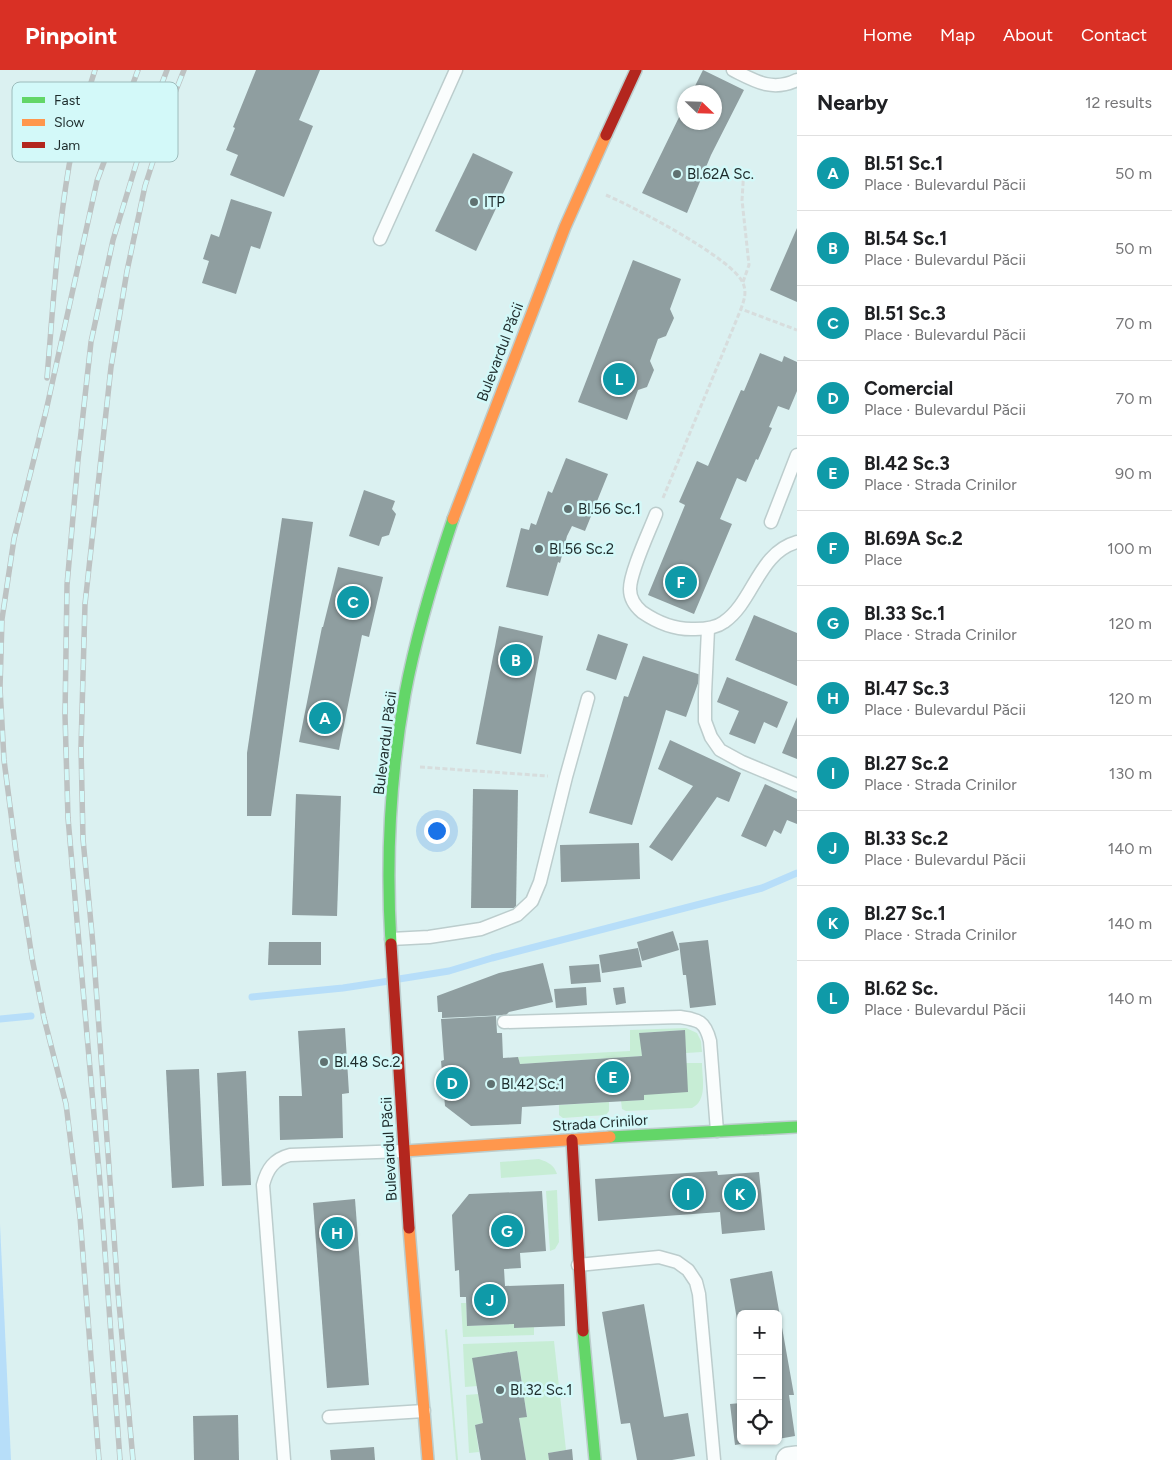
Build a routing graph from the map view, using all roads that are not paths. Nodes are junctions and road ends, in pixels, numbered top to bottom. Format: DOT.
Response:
graph roads {
  1 [pos="456,70"];
  2 [pos="636,70"];
  3 [pos="733,70"];
  4 [pos="797,80"];
  5 [pos="380,239"];
  6 [pos="797,455"];
  7 [pos="656,514"];
  8 [pos="771,522"];
  9 [pos="797,542"];
  10 [pos="708,629"];
  11 [pos="588,698"];
  12 [pos="797,785"];
  13 [pos="392,939"];
  14 [pos="504,1022"];
  15 [pos="797,1127"];
  16 [pos="717,1131"];
  17 [pos="572,1140"];
  18 [pos="405,1151"];
  19 [pos="578,1265"];
  20 [pos="424,1411"];
  21 [pos="329,1417"];
  22 [pos="797,1459"];
  23 [pos="284,1460"];
  24 [pos="428,1460"];
  25 [pos="595,1460"];
  26 [pos="714,1460"];
  27 [pos="789,1460"];
  1 -- 5 [label="lane"];
  2 -- 13 [label="main road, Bulevardul Păcii"];
  3 -- 4 [label="lane"];
  6 -- 8 [label="lane"];
  7 -- 10 [label="lane"];
  9 -- 10 [label="lane"];
  10 -- 12 [label="lane"];
  11 -- 13 [label="lane"];
  13 -- 18 [label="main road, Bulevardul Păcii"];
  14 -- 16 [label="lane"];
  15 -- 16 [label="main road, Strada Crinilor"];
  16 -- 17 [label="main road, Strada Crinilor"];
  17 -- 18 [label="main road, Strada Crinilor"];
  17 -- 19 [label="main road"];
  18 -- 20 [label="main road, Bulevardul Păcii"];
  18 -- 23 [label="lane"];
  19 -- 25 [label="main road"];
  19 -- 26 [label="lane"];
  20 -- 21 [label="lane"];
  20 -- 24 [label="main road, Bulevardul Păcii"];
  22 -- 27 [label="street"];
}
